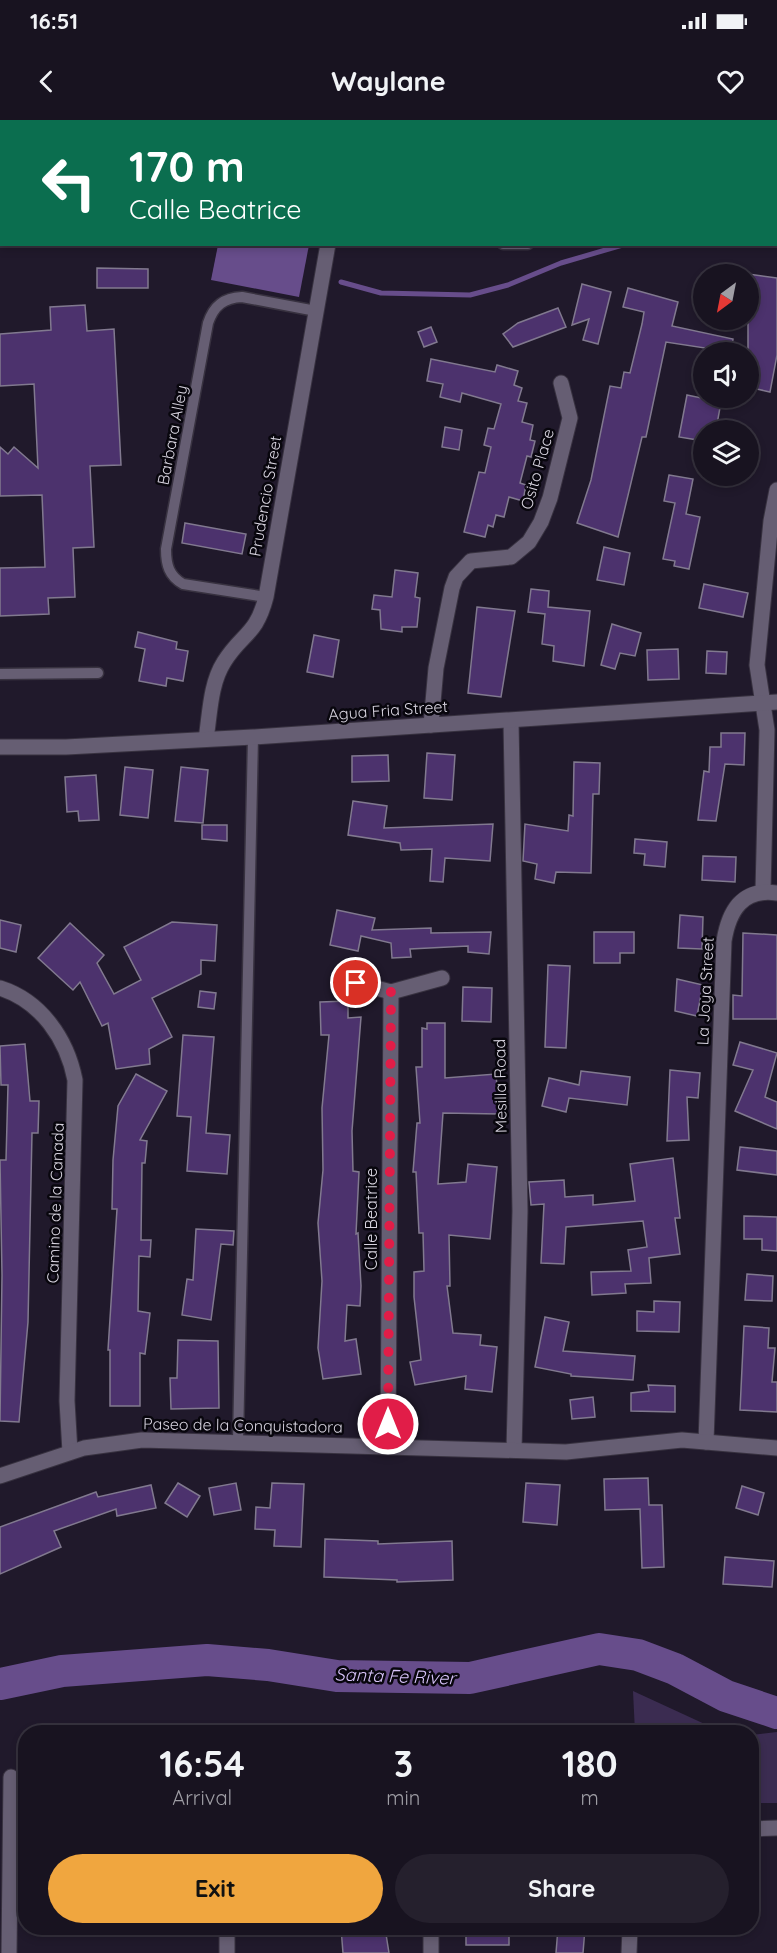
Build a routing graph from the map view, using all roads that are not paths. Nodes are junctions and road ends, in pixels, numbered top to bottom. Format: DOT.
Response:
graph roads {
  1 [pos="328,246"];
  2 [pos="316,311"];
  3 [pos="561,383"];
  4 [pos="777,490"];
  5 [pos="266,597"];
  6 [pos="98,673"];
  7 [pos="0,674"];
  8 [pos="770,702"];
  9 [pos="511,721"];
  10 [pos="431,725"];
  11 [pos="254,737"];
  12 [pos="206,739"];
  13 [pos="0,747"];
  14 [pos="770,892"];
  15 [pos="339,978"];
  16 [pos="442,978"];
  17 [pos="0,988"];
  18 [pos="391,992"];
  19 [pos="238,1441"];
  20 [pos="706,1442"];
  21 [pos="388,1446"];
  22 [pos="777,1448"];
  23 [pos="514,1450"];
  24 [pos="70,1452"];
  25 [pos="0,1476"];
  26 [pos="11,1777"];
  27 [pos="777,1828"];
  28 [pos="759,1829"];
  29 [pos="4,1861"];
  30 [pos="227,1935"];
  31 [pos="431,1935"];
  32 [pos="630,1935"];
  33 [pos="9,1953"];
  34 [pos="227,1953"];
  35 [pos="431,1953"];
  36 [pos="629,1953"];
  1 -- 2 [label="street, Prudencio Street"];
  2 -- 5 [label="street, Prudencio Street"];
  2 -- 5 [label="lane, Barbara Alley"];
  3 -- 10 [label="street, Osito Place"];
  4 -- 8 [label="street, La Joya Street"];
  5 -- 12 [label="street, Prudencio Street"];
  6 -- 7 [label="lane"];
  8 -- 9 [label="street, Agua Fria Street"];
  8 -- 14 [label="street, La Joya Street"];
  9 -- 10 [label="street, Agua Fria Street"];
  9 -- 23 [label="street, Mesilla Road"];
  10 -- 11 [label="street, Agua Fria Street"];
  11 -- 12 [label="street, Agua Fria Street"];
  11 -- 19 [label="lane"];
  12 -- 13 [label="street, Agua Fria Street"];
  14 -- 20 [label="street, La Joya Street"];
  15 -- 18 [label="street"];
  16 -- 18 [label="street"];
  17 -- 24 [label="street, Camino de la Canada"];
  18 -- 21 [label="street, Calle Beatrice"];
  19 -- 21 [label="street, Paseo de la Conquistadora"];
  19 -- 24 [label="street, Paseo de la Conquistadora"];
  20 -- 22 [label="street, Paseo de la Conquistadora"];
  20 -- 23 [label="street, Paseo de la Conquistadora"];
  21 -- 23 [label="street, Paseo de la Conquistadora"];
  24 -- 25 [label="street, Paseo de la Conquistadora"];
  26 -- 29 [label="street"];
  27 -- 28 [label="street"];
  29 -- 33 [label="street"];
  30 -- 34 [label="street"];
  31 -- 35 [label="street"];
  32 -- 36 [label="street"];
}
